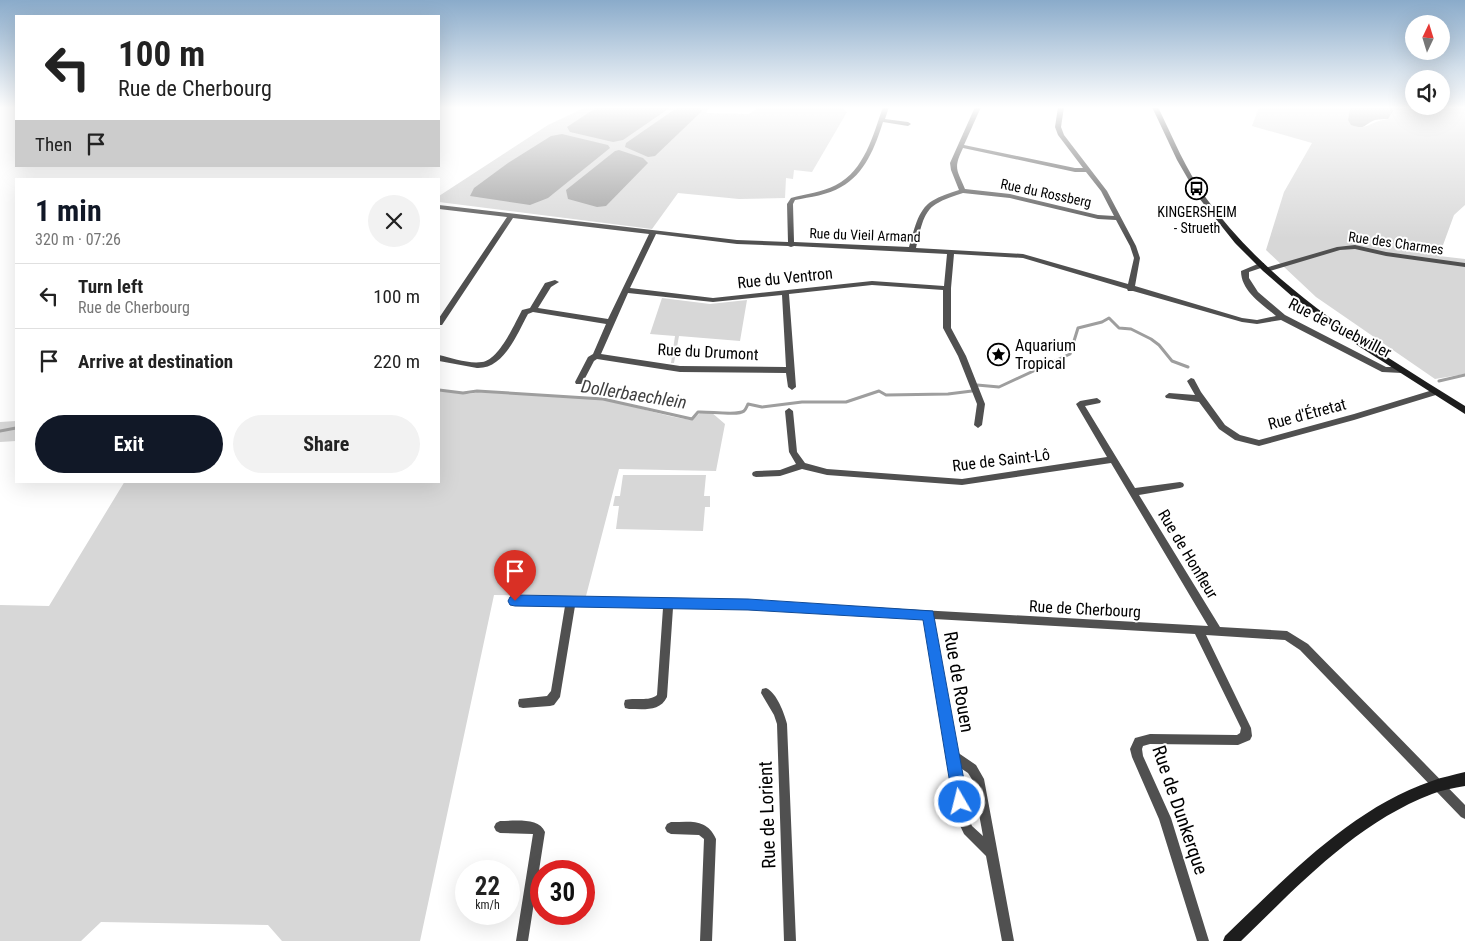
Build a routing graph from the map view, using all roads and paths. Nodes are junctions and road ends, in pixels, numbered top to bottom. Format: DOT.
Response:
graph roads {
  1 [pos="869,151"];
  2 [pos="959,151"];
  3 [pos="984,151"];
  4 [pos="1072,151"];
  5 [pos="1177,151"];
  6 [pos="1086,170"];
  7 [pos="962,190"];
  8 [pos="440,207"];
  9 [pos="511,216"];
  10 [pos="1118,218"];
  11 [pos="653,233"];
  12 [pos="791,245"];
  13 [pos="912,249"];
  14 [pos="951,252"];
  15 [pos="1465,265"];
  16 [pos="1264,267"];
  17 [pos="555,282"];
  18 [pos="948,288"];
  19 [pos="1131,289"];
  20 [pos="626,290"];
  21 [pos="785,293"];
  22 [pos="533,310"];
  23 [pos="1282,317"];
  24 [pos="440,321"];
  25 [pos="610,322"];
  26 [pos="596,356"];
  27 [pos="440,358"];
  28 [pos="790,370"];
  29 [pos="1402,370"];
  30 [pos="1192,381"];
  31 [pos="579,382"];
  32 [pos="792,387"];
  33 [pos="974,387"];
  34 [pos="1436,392"];
  35 [pos="1169,396"];
  36 [pos="1202,399"];
  37 [pos="1097,401"];
  38 [pos="789,411"];
  39 [pos="1465,411"];
  40 [pos="978,425"];
  41 [pos="1113,459"];
  42 [pos="802,466"];
  43 [pos="756,474"];
  44 [pos="1180,484"];
  45 [pos="1133,492"];
  46 [pos="515,601"];
  47 [pos="571,602"];
  48 [pos="668,603"];
  49 [pos="928,615"];
  50 [pos="1198,630"];
  51 [pos="1217,631"];
  52 [pos="766,693"];
  53 [pos="523,702"];
  54 [pos="629,704"];
  55 [pos="954,756"];
  56 [pos="1465,779"];
  57 [pos="1438,784"];
  58 [pos="1465,813"];
  59 [pos="500,827"];
  60 [pos="670,828"];
  61 [pos="991,852"];
  62 [pos="522,941"];
  63 [pos="706,941"];
  64 [pos="790,941"];
  65 [pos="1008,941"];
  66 [pos="1203,941"];
  67 [pos="1230,941"];
  1 -- 12 [label="street"];
  2 -- 7 [label="street"];
  3 -- 6 [label="street"];
  4 -- 6 [label="street"];
  5 -- 16 [label="main road, Rue de Guebwiller"];
  6 -- 10 [label="street"];
  7 -- 10 [label="street, Rue du Rossberg"];
  7 -- 13 [label="street"];
  8 -- 9 [label="street, Rue du Vieil Armand"];
  9 -- 11 [label="street, Rue du Vieil Armand"];
  9 -- 24 [label="street"];
  10 -- 19 [label="street"];
  11 -- 12 [label="street, Rue du Vieil Armand"];
  11 -- 20 [label="street"];
  12 -- 13 [label="street, Rue du Vieil Armand"];
  13 -- 14 [label="street, Rue du Vieil Armand"];
  14 -- 18 [label="street"];
  14 -- 19 [label="street, Rue du Vieil Armand"];
  15 -- 16 [label="street, Rue des Charmes"];
  16 -- 23 [label="street, Rue de Guebwiller"];
  16 -- 29 [label="main road, Rue de Guebwiller"];
  17 -- 22 [label="street"];
  18 -- 21 [label="street, Rue du Ventron"];
  18 -- 33 [label="street"];
  19 -- 23 [label="street, Rue du Vieil Armand"];
  20 -- 21 [label="street, Rue du Ventron"];
  20 -- 25 [label="street"];
  21 -- 28 [label="street"];
  22 -- 25 [label="street"];
  22 -- 27 [label="street"];
  23 -- 29 [label="street, Rue de Guebwiller"];
  25 -- 26 [label="street"];
  26 -- 28 [label="street, Rue du Drumont"];
  26 -- 31 [label="street"];
  28 -- 32 [label="street"];
  29 -- 34 [label="main road, Rue de Guebwiller"];
  30 -- 36 [label="street, Rue d'Étretat"];
  33 -- 40 [label="street"];
  34 -- 36 [label="street, Rue d'Étretat"];
  34 -- 39 [label="main road, Rue de Guebwiller"];
  35 -- 36 [label="street"];
  37 -- 41 [label="street, Rue de Honfleur"];
  38 -- 42 [label="street"];
  41 -- 42 [label="street, Rue de Saint-Lô"];
  41 -- 45 [label="street, Rue de Honfleur"];
  42 -- 43 [label="street"];
  44 -- 45 [label="street, Rue de Honfleur"];
  45 -- 51 [label="street, Rue de Honfleur"];
  46 -- 47 [label="street, Rue de Cherbourg"];
  47 -- 48 [label="street, Rue de Cherbourg"];
  47 -- 53 [label="street"];
  48 -- 49 [label="street, Rue de Cherbourg"];
  48 -- 54 [label="street"];
  49 -- 50 [label="street, Rue de Cherbourg"];
  49 -- 55 [label="street, Rue de Rouen"];
  50 -- 51 [label="street, Rue de Cherbourg"];
  50 -- 66 [label="street, Rue de Dunkerque"];
  51 -- 57 [label="street, Rue de Cherbourg"];
  52 -- 64 [label="street, Rue de Lorient"];
  55 -- 61 [label="street, Rue de Rouen"];
  55 -- 61 [label="street, Rue de Rouen"];
  56 -- 57 [label="main road"];
  57 -- 58 [label="street, Rue de Cherbourg"];
  57 -- 67 [label="main road"];
  59 -- 62 [label="street"];
  60 -- 63 [label="street"];
  61 -- 65 [label="street, Rue de Rouen"];
}
